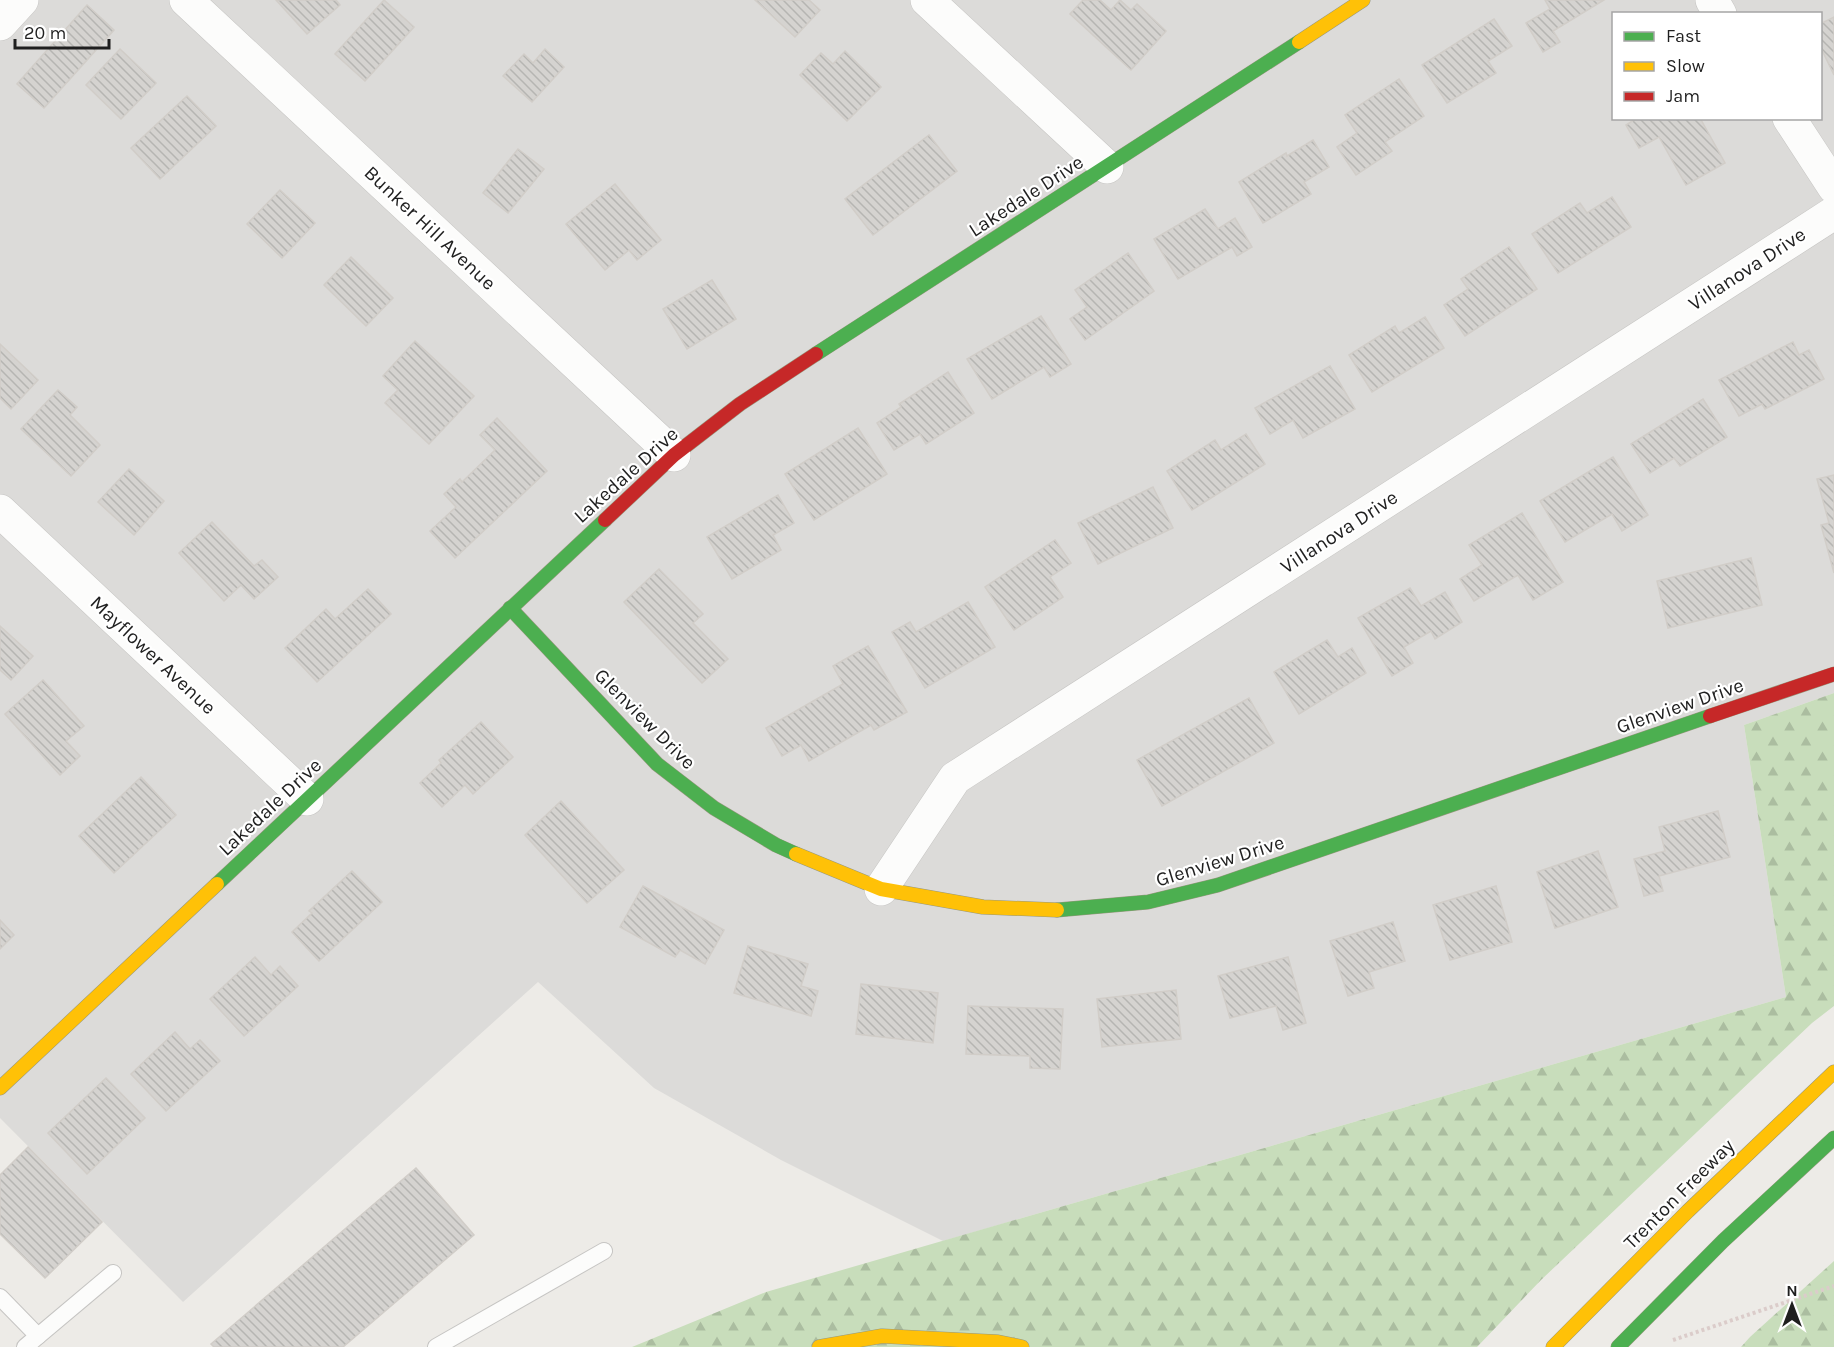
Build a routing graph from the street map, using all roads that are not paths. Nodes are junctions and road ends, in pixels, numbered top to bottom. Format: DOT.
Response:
graph roads {
  1 [pos="22,0"];
  2 [pos="186,0"];
  3 [pos="927,0"];
  4 [pos="1363,0"];
  5 [pos="0,24"];
  6 [pos="1790,120"];
  7 [pos="1107,167"];
  8 [pos="1834,188"];
  9 [pos="1834,213"];
  10 [pos="674,455"];
  11 [pos="0,511"];
  12 [pos="510,608"];
  13 [pos="1834,674"];
  14 [pos="307,799"];
  15 [pos="881,889"];
  16 [pos="1834,1072"];
  17 [pos="0,1088"];
  18 [pos="1834,1138"];
  19 [pos="604,1251"];
  20 [pos="113,1272"];
  21 [pos="0,1298"];
  22 [pos="31,1342"];
  23 [pos="436,1347"];
  24 [pos="819,1347"];
  25 [pos="1022,1347"];
  26 [pos="1554,1347"];
  27 [pos="1618,1347"];
  1 -- 5 [label="street"];
  2 -- 10 [label="street, Bunker Hill Avenue"];
  3 -- 7 [label="street"];
  4 -- 7 [label="main road, Lakedale Drive"];
  6 -- 8 [label="street"];
  7 -- 10 [label="main road, Lakedale Drive"];
  9 -- 15 [label="street, Villanova Drive"];
  10 -- 12 [label="main road, Lakedale Drive"];
  11 -- 14 [label="street, Mayflower Avenue"];
  12 -- 14 [label="main road, Lakedale Drive"];
  12 -- 15 [label="main road, Glenview Drive"];
  13 -- 15 [label="main road, Glenview Drive"];
  14 -- 17 [label="main road, Lakedale Drive"];
  16 -- 26 [label="main road, Trenton Freeway"];
  18 -- 27 [label="main road"];
  19 -- 23 [label="lane"];
  20 -- 22 [label="lane"];
  21 -- 22 [label="lane"];
  24 -- 25 [label="main road"];
}
